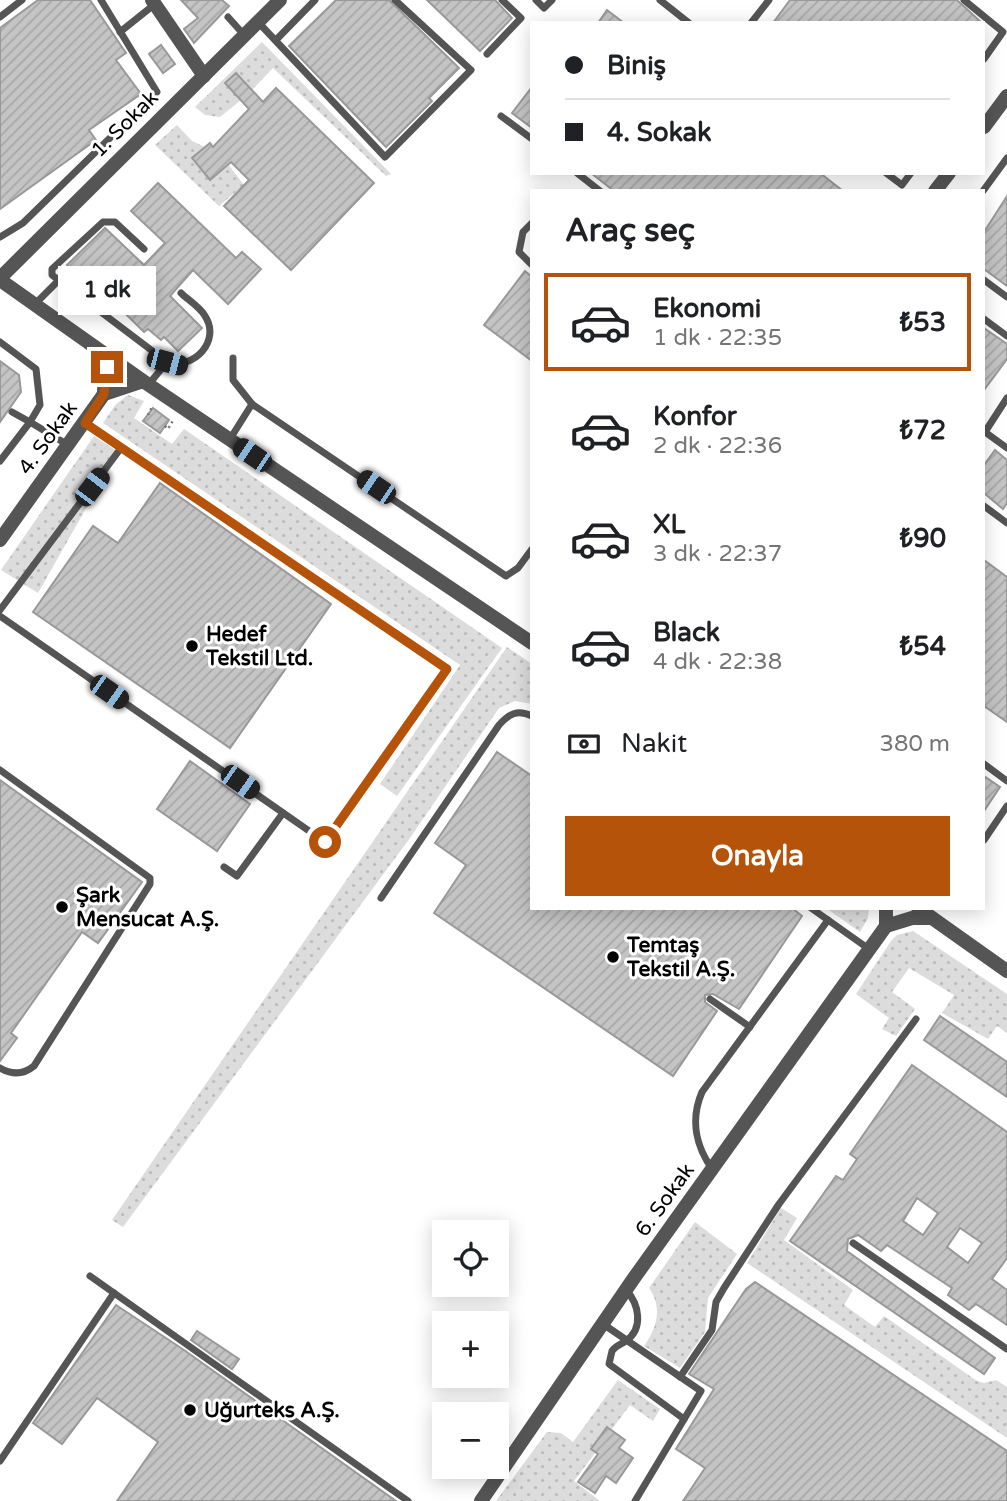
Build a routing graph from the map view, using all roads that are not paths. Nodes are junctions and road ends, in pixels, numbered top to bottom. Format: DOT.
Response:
graph roads {
  1 [pos="22,0"];
  2 [pos="101,0"];
  3 [pos="279,0"];
  4 [pos="315,0"];
  5 [pos="395,0"];
  6 [pos="502,0"];
  7 [pos="537,0"];
  8 [pos="552,0"];
  9 [pos="660,0"];
  10 [pos="769,0"];
  11 [pos="964,0"];
  12 [pos="154,2"];
  13 [pos="0,17"];
  14 [pos="228,17"];
  15 [pos="686,21"];
  16 [pos="753,21"];
  17 [pos="258,22"];
  18 [pos="120,32"];
  19 [pos="245,36"];
  20 [pos="276,40"];
  21 [pos="487,54"];
  22 [pos="985,58"];
  23 [pos="204,76"];
  24 [pos="1007,96"];
  25 [pos="500,116"];
  26 [pos="985,126"];
  27 [pos="530,138"];
  28 [pos="1007,158"];
  29 [pos="580,175"];
  30 [pos="889,175"];
  31 [pos="910,175"];
  32 [pos="597,189"];
  33 [pos="984,189"];
  34 [pos="530,226"];
  35 [pos="0,237"];
  36 [pos="144,249"];
  37 [pos="530,263"];
  38 [pos="0,279"];
  39 [pos="58,281"];
  40 [pos="985,281"];
  41 [pos="181,293"];
  42 [pos="1007,297"];
  43 [pos="34,304"];
  44 [pos="985,321"];
  45 [pos="1007,336"];
  46 [pos="0,342"];
  47 [pos="105,355"];
  48 [pos="233,358"];
  49 [pos="167,362"];
  50 [pos="146,383"];
  51 [pos="104,394"];
  52 [pos="1007,398"];
  53 [pos="252,404"];
  54 [pos="12,412"];
  55 [pos="30,422"];
  56 [pos="85,423"];
  57 [pos="230,439"];
  58 [pos="68,445"];
  59 [pos="121,448"];
  60 [pos="1007,448"];
  61 [pos="0,461"];
  62 [pos="985,507"];
  63 [pos="1006,520"];
  64 [pos="0,540"];
  65 [pos="530,552"];
  66 [pos="1,606"];
  67 [pos="0,616"];
  68 [pos="530,642"];
  69 [pos="530,715"];
  70 [pos="985,766"];
  71 [pos="0,770"];
  72 [pos="1007,781"];
  73 [pos="1007,806"];
  74 [pos="283,813"];
  75 [pos="985,839"];
  76 [pos="224,867"];
  77 [pos="381,898"];
  78 [pos="814,910"];
  79 [pos="886,910"];
  80 [pos="935,913"];
  81 [pos="828,920"];
  82 [pos="886,926"];
  83 [pos="869,948"];
  84 [pos="1007,971"];
  85 [pos="710,999"];
  86 [pos="916,1019"];
  87 [pos="750,1027"];
  88 [pos="0,1068"];
  89 [pos="713,1170"];
  90 [pos="853,1243"];
  91 [pos="90,1276"];
  92 [pos="626,1290"];
  93 [pos="114,1293"];
  94 [pos="603,1324"];
  95 [pos="627,1341"];
  96 [pos="1007,1349"];
  97 [pos="680,1377"];
  98 [pos="684,1419"];
  99 [pos="0,1461"];
  100 [pos="408,1501"];
  101 [pos="481,1501"];
  102 [pos="635,1501"];
  1 -- 13 [label="lane"];
  2 -- 18 [label="lane"];
  3 -- 17 [label="street, 1. Sokak"];
  4 -- 20 [label="lane"];
  5 -- 20 [label="lane"];
  6 -- 21 [label="lane"];
  7 -- 8 [label="lane"];
  9 -- 15 [label="lane"];
  10 -- 16 [label="lane"];
  11 -- 22 [label="lane"];
  12 -- 18 [label="lane"];
  12 -- 23 [label="street"];
  14 -- 19 [label="lane"];
  17 -- 19 [label="street, 1. Sokak"];
  17 -- 20 [label="lane"];
  18 -- 35 [label="lane"];
  19 -- 23 [label="street, 1. Sokak"];
  23 -- 38 [label="street, 1. Sokak"];
  24 -- 26 [label="street"];
  25 -- 27 [label="lane"];
  28 -- 33 [label="lane"];
  29 -- 32 [label="lane"];
  30 -- 31 [label="lane"];
  34 -- 37 [label="lane"];
  36 -- 39 [label="lane"];
  38 -- 43 [label="street"];
  39 -- 43 [label="lane"];
  39 -- 49 [label="lane"];
  40 -- 42 [label="lane"];
  41 -- 49 [label="lane"];
  43 -- 47 [label="street"];
  44 -- 45 [label="lane"];
  46 -- 55 [label="lane"];
  47 -- 50 [label="street"];
  47 -- 51 [label="street"];
  48 -- 53 [label="lane"];
  49 -- 50 [label="lane"];
  50 -- 51 [label="street"];
  50 -- 57 [label="street"];
  51 -- 56 [label="street, 4. Sokak"];
  52 -- 60 [label="lane"];
  53 -- 57 [label="lane"];
  53 -- 65 [label="lane"];
  54 -- 55 [label="lane"];
  55 -- 58 [label="lane"];
  55 -- 61 [label="lane"];
  56 -- 58 [label="street, 4. Sokak"];
  56 -- 59 [label="lane"];
  57 -- 68 [label="street"];
  58 -- 64 [label="street, 4. Sokak"];
  59 -- 66 [label="lane"];
  59 -- 74 [label="lane"];
  62 -- 63 [label="lane"];
  67 -- 74 [label="lane"];
  69 -- 77 [label="lane"];
  70 -- 72 [label="lane"];
  71 -- 88 [label="lane"];
  73 -- 75 [label="lane"];
  74 -- 76 [label="lane"];
  78 -- 81 [label="lane"];
  79 -- 82 [label="street"];
  80 -- 82 [label="street"];
  80 -- 84 [label="street"];
  81 -- 83 [label="lane"];
  81 -- 87 [label="lane"];
  82 -- 83 [label="street, 6. Sokak"];
  83 -- 89 [label="street, 6. Sokak"];
  85 -- 87 [label="lane"];
  86 -- 97 [label="lane"];
  87 -- 89 [label="lane"];
  89 -- 92 [label="street, 6. Sokak"];
  90 -- 96 [label="lane"];
  91 -- 93 [label="lane"];
  92 -- 94 [label="street, 6. Sokak"];
  92 -- 95 [label="lane"];
  93 -- 99 [label="lane"];
  93 -- 100 [label="lane"];
  94 -- 95 [label="lane"];
  94 -- 101 [label="street, 6. Sokak"];
  95 -- 97 [label="lane"];
  95 -- 98 [label="lane"];
  97 -- 98 [label="lane"];
  98 -- 102 [label="lane"];
}
